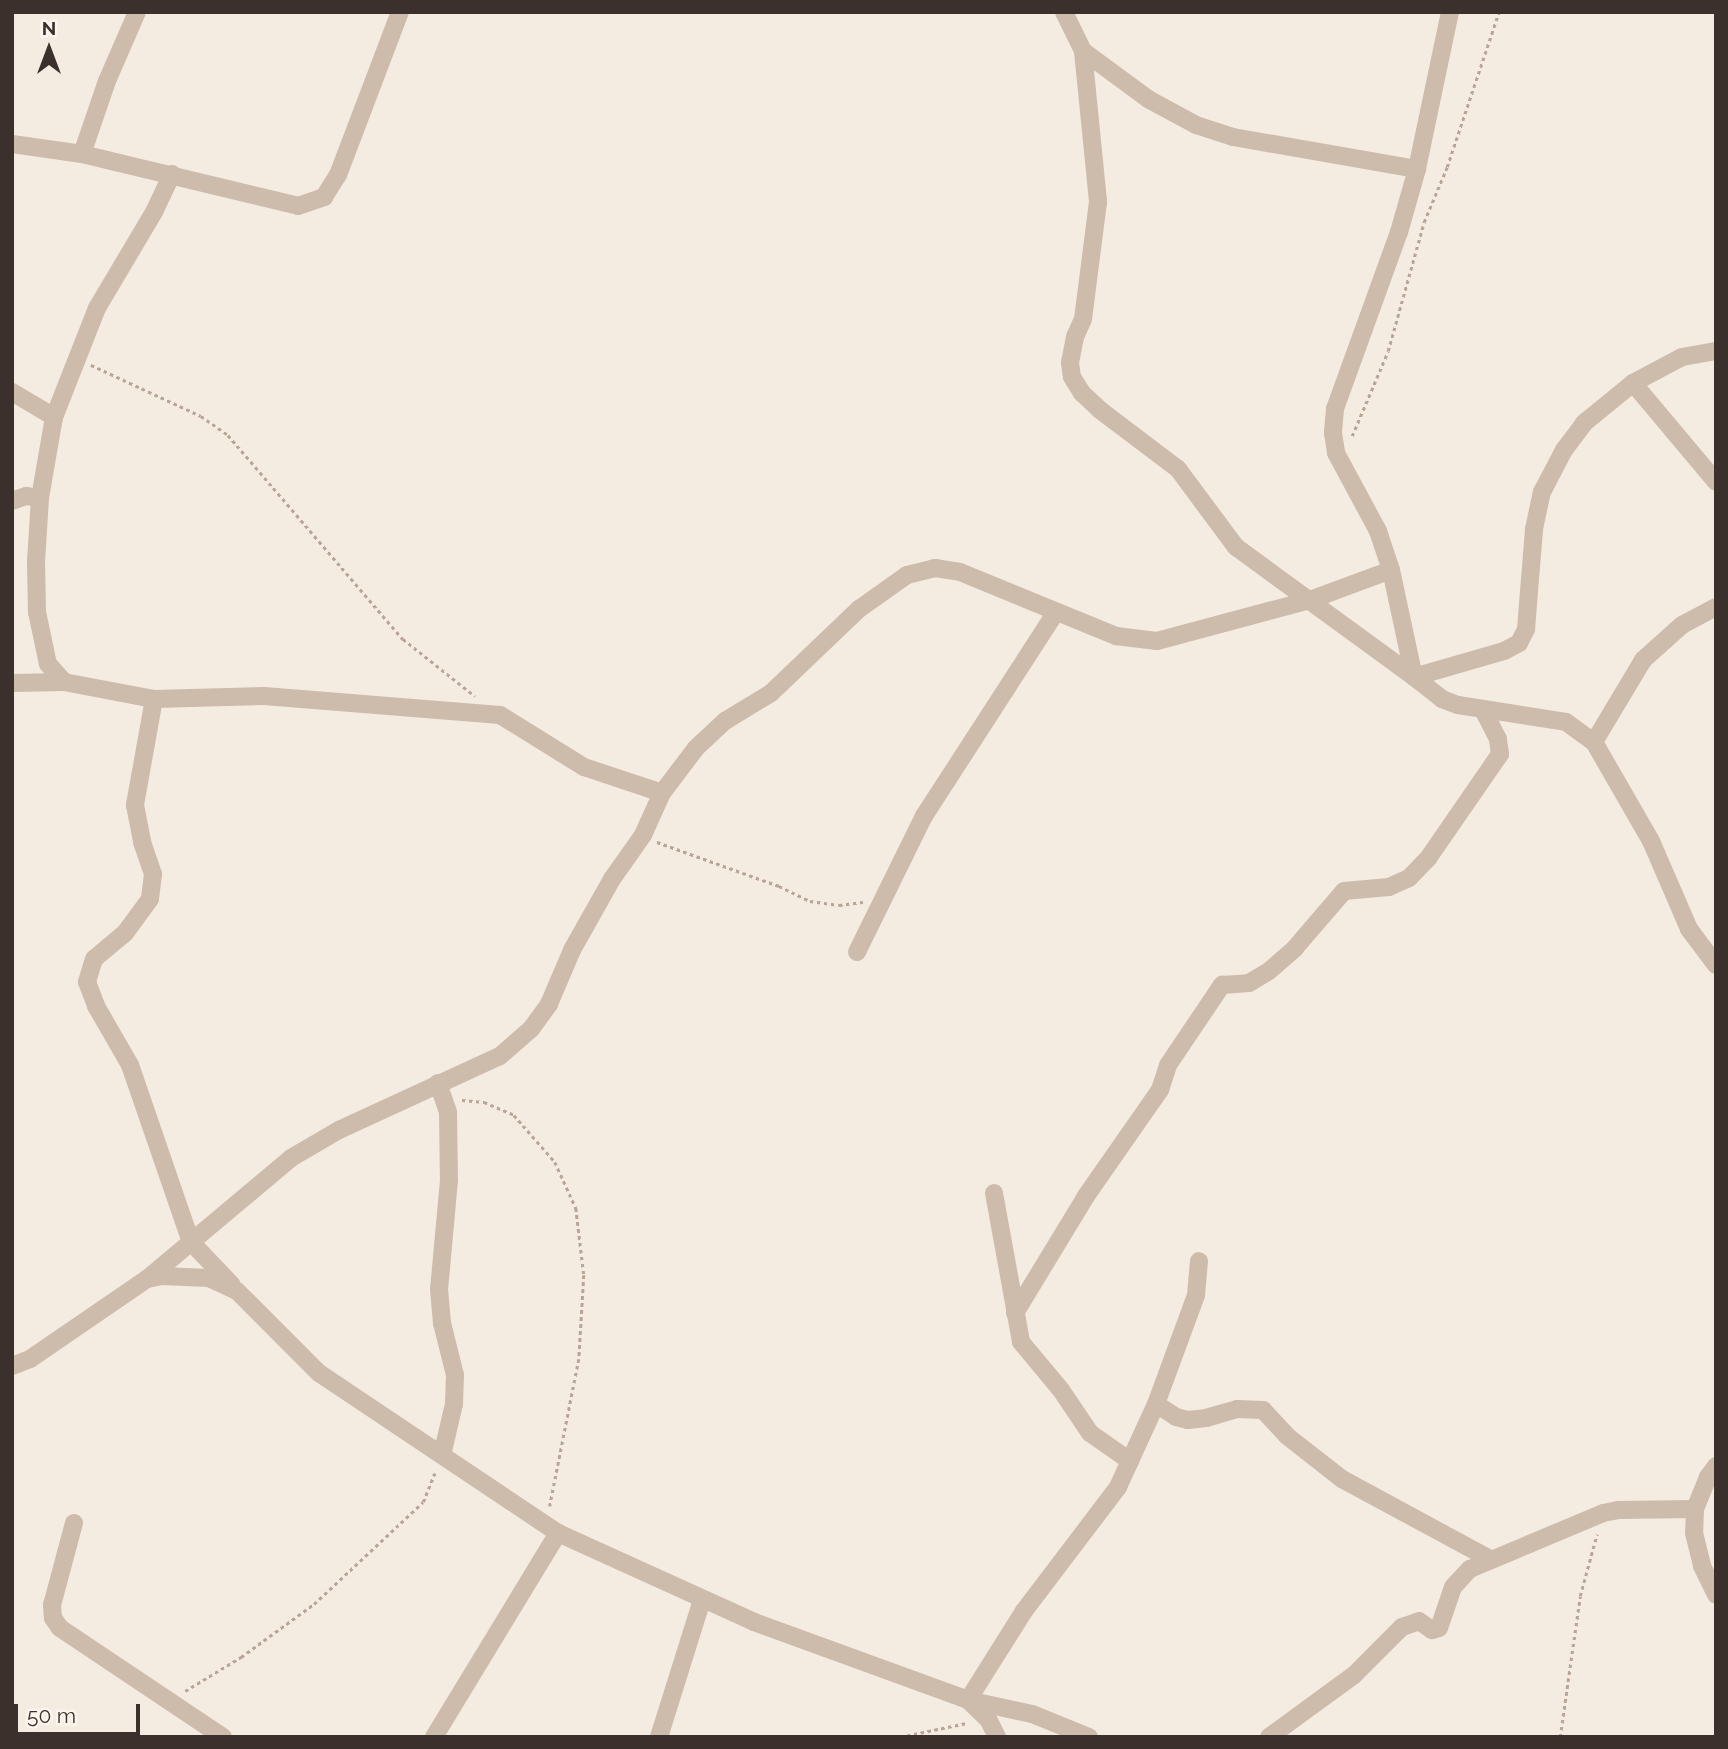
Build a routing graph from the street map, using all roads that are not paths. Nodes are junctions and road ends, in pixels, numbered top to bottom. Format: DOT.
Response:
graph roads {
  1 [pos="137,12"];
  2 [pos="400,12"];
  3 [pos="1064,12"];
  4 [pos="1450,12"];
  5 [pos="1083,51"];
  6 [pos="12,144"];
  7 [pos="82,154"];
  8 [pos="1418,169"];
  9 [pos="172,174"];
  10 [pos="1716,351"];
  11 [pos="1633,383"];
  12 [pos="12,392"];
  13 [pos="54,417"];
  14 [pos="1716,482"];
  15 [pos="40,498"];
  16 [pos="12,500"];
  17 [pos="1391,570"];
  18 [pos="1310,600"];
  19 [pos="1716,607"];
  20 [pos="1056,612"];
  21 [pos="1413,677"];
  22 [pos="64,682"];
  23 [pos="12,683"];
  24 [pos="153,699"];
  25 [pos="1483,710"];
  26 [pos="1594,742"];
  27 [pos="662,793"];
  28 [pos="857,952"];
  29 [pos="1716,965"];
  30 [pos="441,1091"];
  31 [pos="995,1194"];
  32 [pos="191,1242"];
  33 [pos="1199,1261"];
  34 [pos="147,1279"];
  35 [pos="237,1291"];
  36 [pos="1015,1313"];
  37 [pos="12,1366"];
  38 [pos="1156,1404"];
  39 [pos="442,1455"];
  40 [pos="1129,1461"];
  41 [pos="1716,1466"];
  42 [pos="1695,1509"];
  43 [pos="74,1523"];
  44 [pos="551,1528"];
  45 [pos="1490,1559"];
  46 [pos="1716,1595"];
  47 [pos="702,1600"];
  48 [pos="968,1700"];
  49 [pos="223,1737"];
  50 [pos="434,1737"];
  51 [pos="659,1737"];
  52 [pos="997,1737"];
  53 [pos="1090,1737"];
  54 [pos="1269,1737"];
  1 -- 7 [label="street"];
  2 -- 9 [label="street"];
  3 -- 5 [label="street"];
  4 -- 8 [label="street"];
  5 -- 8 [label="street"];
  5 -- 18 [label="street"];
  6 -- 7 [label="street"];
  7 -- 9 [label="street"];
  8 -- 17 [label="street"];
  9 -- 13 [label="street"];
  10 -- 11 [label="street"];
  11 -- 14 [label="street"];
  11 -- 21 [label="street"];
  12 -- 13 [label="street"];
  13 -- 15 [label="street"];
  15 -- 16 [label="street"];
  15 -- 22 [label="street"];
  17 -- 18 [label="street"];
  17 -- 21 [label="street"];
  18 -- 20 [label="street"];
  18 -- 21 [label="street"];
  19 -- 26 [label="street"];
  20 -- 27 [label="street"];
  20 -- 28 [label="street"];
  21 -- 25 [label="street"];
  22 -- 23 [label="street"];
  22 -- 24 [label="street"];
  24 -- 27 [label="street"];
  24 -- 32 [label="street"];
  25 -- 26 [label="street"];
  25 -- 36 [label="street"];
  26 -- 29 [label="street"];
  27 -- 30 [label="street"];
  30 -- 32 [label="street"];
  30 -- 39 [label="street"];
  31 -- 36 [label="street"];
  32 -- 34 [label="street"];
  32 -- 35 [label="street"];
  33 -- 38 [label="street"];
  34 -- 35 [label="street"];
  34 -- 37 [label="street"];
  35 -- 39 [label="street"];
  36 -- 40 [label="street"];
  38 -- 40 [label="street"];
  38 -- 45 [label="street"];
  39 -- 44 [label="street"];
  40 -- 48 [label="street"];
  41 -- 42 [label="street"];
  42 -- 45 [label="street"];
  42 -- 46 [label="street"];
  43 -- 49 [label="street"];
  44 -- 47 [label="street"];
  44 -- 50 [label="street"];
  45 -- 54 [label="street"];
  47 -- 48 [label="street"];
  47 -- 51 [label="street"];
  48 -- 52 [label="street"];
  48 -- 53 [label="street"];
}
